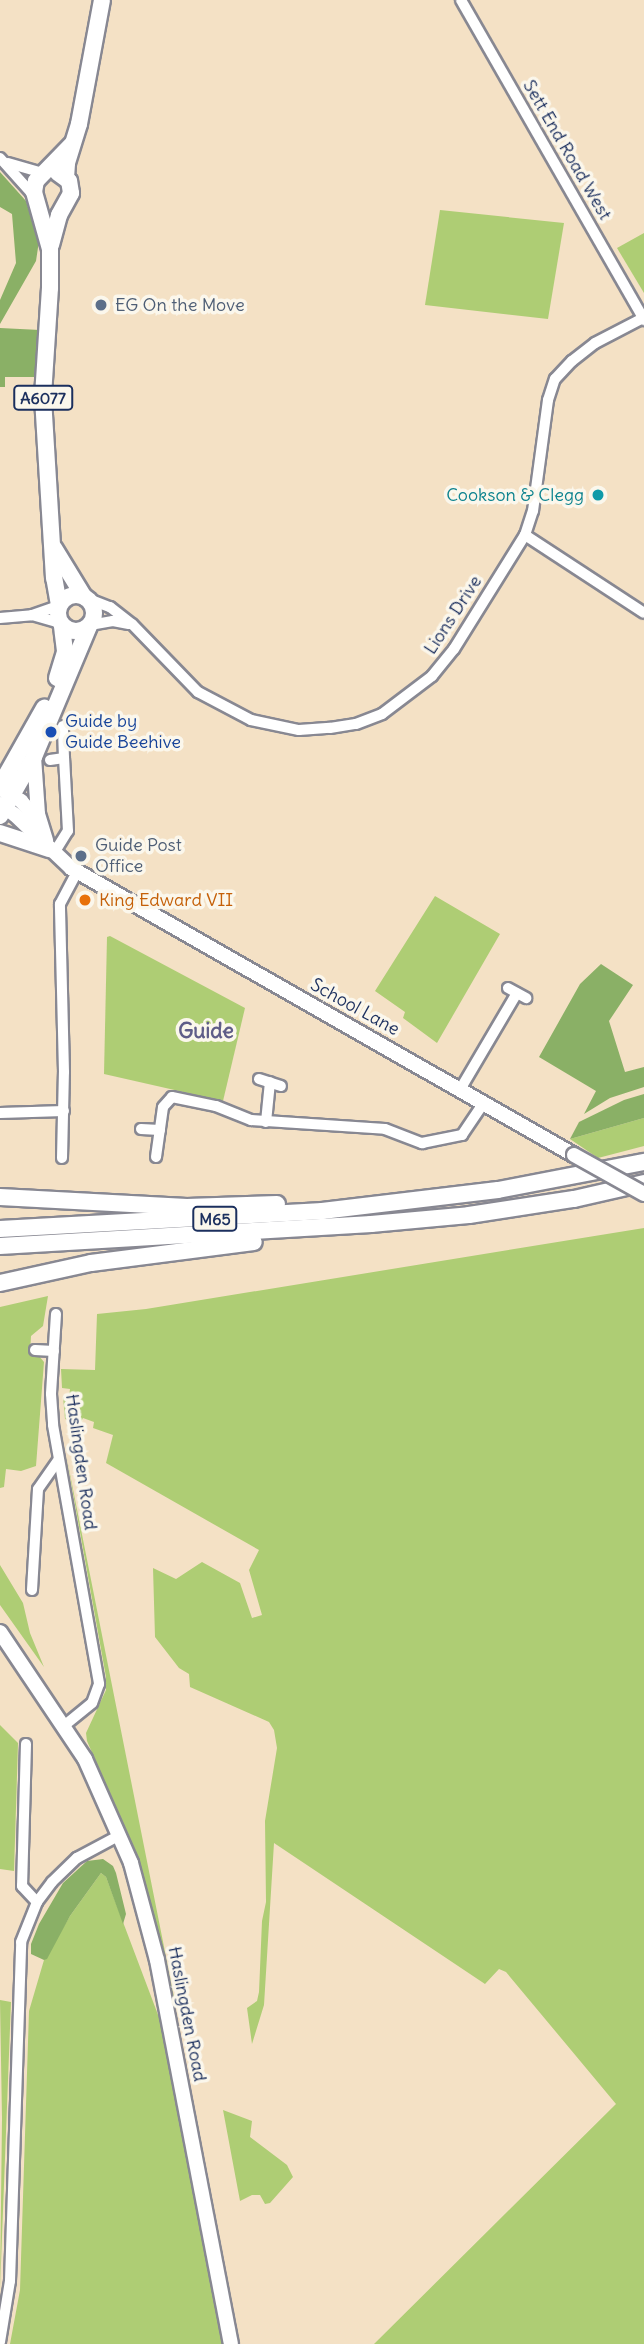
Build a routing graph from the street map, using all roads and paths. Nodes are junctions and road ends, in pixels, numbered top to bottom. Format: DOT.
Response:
graph roads {
  1 [pos="102,0"];
  2 [pos="461,0"];
  3 [pos="72,144"];
  4 [pos="3,160"];
  5 [pos="45,173"];
  6 [pos="66,178"];
  7 [pos="36,199"];
  8 [pos="64,204"];
  9 [pos="50,249"];
  10 [pos="643,319"];
  11 [pos="525,536"];
  12 [pos="52,546"];
  13 [pos="85,597"];
  14 [pos="59,606"];
  15 [pos="644,613"];
  16 [pos="32,615"];
  17 [pos="0,618"];
  18 [pos="61,624"];
  19 [pos="132,624"];
  20 [pos="90,625"];
  21 [pos="63,726"];
  22 [pos="42,758"];
  23 [pos="64,758"];
  24 [pos="6,764"];
  25 [pos="3,800"];
  26 [pos="39,822"];
  27 [pos="0,833"];
  28 [pos="52,851"];
  29 [pos="77,872"];
  30 [pos="517,993"];
  31 [pos="270,1082"];
  32 [pos="461,1088"];
  33 [pos="484,1102"];
  34 [pos="64,1111"];
  35 [pos="0,1113"];
  36 [pos="266,1122"];
  37 [pos="141,1129"];
  38 [pos="160,1130"];
  39 [pos="156,1157"];
  40 [pos="62,1158"];
  41 [pos="644,1162"];
  42 [pos="644,1183"];
  43 [pos="644,1194"];
  44 [pos="0,1197"];
  45 [pos="429,1199"];
  46 [pos="371,1224"];
  47 [pos="0,1229"];
  48 [pos="0,1246"];
  49 [pos="0,1283"];
  50 [pos="56,1314"];
  51 [pos="35,1350"];
  52 [pos="54,1350"];
  53 [pos="58,1460"];
  54 [pos="32,1590"];
  55 [pos="0,1632"];
  56 [pos="65,1725"];
  57 [pos="26,1744"];
  58 [pos="120,1835"];
  59 [pos="37,1902"];
  60 [pos="0,2342"];
  61 [pos="231,2344"];
  1 -- 3 [label="highway, A6077"];
  2 -- 10 [label="street, Sett End Road West"];
  3 -- 5 [label="highway, A6077"];
  3 -- 6 [label="highway, A6077"];
  4 -- 5 [label="street"];
  4 -- 7 [label="street"];
  5 -- 6 [label="highway"];
  5 -- 7 [label="highway, A6077"];
  6 -- 8 [label="highway, A6077"];
  7 -- 8 [label="highway"];
  7 -- 9 [label="highway, A6077"];
  8 -- 9 [label="highway, A6077"];
  9 -- 12 [label="highway, A6077"];
  10 -- 11 [label="street, Lions Drive"];
  11 -- 15 [label="street"];
  11 -- 19 [label="street, Lions Drive"];
  12 -- 13 [label="highway, A6077"];
  12 -- 14 [label="highway, A6077"];
  13 -- 14 [label="highway"];
  13 -- 19 [label="street, Lions Drive"];
  13 -- 20 [label="highway, A6077"];
  14 -- 16 [label="street"];
  14 -- 18 [label="highway, A6077"];
  16 -- 17 [label="street"];
  16 -- 18 [label="street"];
  18 -- 20 [label="highway"];
  18 -- 24 [label="highway, A6077"];
  19 -- 20 [label="street"];
  20 -- 22 [label="highway"];
  21 -- 23 [label="street"];
  22 -- 23 [label="street"];
  22 -- 25 [label="highway"];
  22 -- 26 [label="main road"];
  23 -- 28 [label="street"];
  24 -- 25 [label="highway, A6077"];
  25 -- 26 [label="main road"];
  25 -- 28 [label="main road, School Lane"];
  26 -- 28 [label="main road"];
  27 -- 28 [label="highway"];
  28 -- 29 [label="main road, School Lane"];
  29 -- 32 [label="main road, School Lane"];
  29 -- 34 [label="street"];
  30 -- 32 [label="street"];
  31 -- 36 [label="street"];
  32 -- 33 [label="main road, School Lane"];
  33 -- 36 [label="street"];
  33 -- 43 [label="main road, School Lane, bridge"];
  34 -- 35 [label="street"];
  34 -- 40 [label="street"];
  36 -- 38 [label="street"];
  37 -- 38 [label="street"];
  38 -- 39 [label="street"];
  41 -- 45 [label="highway, M65"];
  42 -- 46 [label="highway, M65"];
  44 -- 45 [label="highway"];
  45 -- 47 [label="highway, M65"];
  46 -- 48 [label="highway, M65"];
  46 -- 49 [label="highway"];
  50 -- 52 [label="street, Haslingden Road"];
  51 -- 52 [label="street"];
  52 -- 53 [label="street, Haslingden Road"];
  53 -- 54 [label="street"];
  53 -- 56 [label="street, Haslingden Road"];
  55 -- 56 [label="main road, Haslingden Road"];
  56 -- 58 [label="main road, Haslingden Road"];
  57 -- 59 [label="street"];
  58 -- 59 [label="street"];
  58 -- 61 [label="main road, Haslingden Road"];
  59 -- 60 [label="street"];
}
